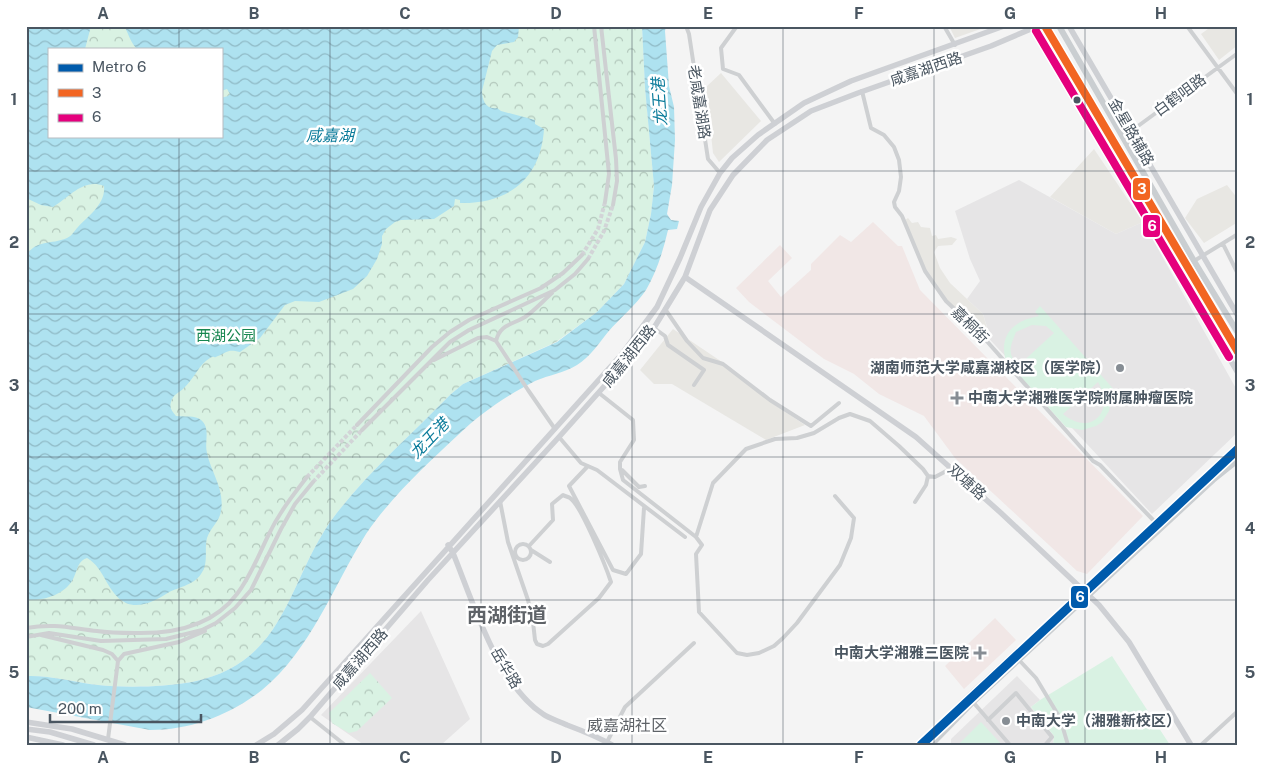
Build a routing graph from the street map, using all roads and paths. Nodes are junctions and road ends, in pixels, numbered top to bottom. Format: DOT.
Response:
graph roads {
  1 [pos="594,26"];
  2 [pos="601,26"];
  3 [pos="686,26"];
  4 [pos="737,26"];
  5 [pos="944,26"];
  6 [pos="1004,26"];
  7 [pos="1036,26"];
  8 [pos="1045,26"];
  9 [pos="1059,26"];
  10 [pos="1069,26"];
  11 [pos="1187,26"];
  12 [pos="955,45"];
  13 [pos="1238,53"];
  14 [pos="1218,68"];
  15 [pos="862,91"];
  16 [pos="1238,95"];
  17 [pos="775,124"];
  18 [pos="1131,131"];
  19 [pos="1123,137"];
  20 [pos="720,173"];
  21 [pos="605,202"];
  22 [pos="612,205"];
  23 [pos="1238,234"];
  24 [pos="1224,244"];
  25 [pos="582,255"];
  26 [pos="1202,256"];
  27 [pos="588,259"];
  28 [pos="1194,261"];
  29 [pos="1238,274"];
  30 [pos="685,277"];
  31 [pos="555,290"];
  32 [pos="666,309"];
  33 [pos="1238,316"];
  34 [pos="654,328"];
  35 [pos="1238,333"];
  36 [pos="496,340"];
  37 [pos="1238,352"];
  38 [pos="429,362"];
  39 [pos="1238,373"];
  40 [pos="694,385"];
  41 [pos="599,393"];
  42 [pos="839,403"];
  43 [pos="356,425"];
  44 [pos="555,429"];
  45 [pos="362,430"];
  46 [pos="560,438"];
  47 [pos="1238,445"];
  48 [pos="751,447"];
  49 [pos="753,453"];
  50 [pos="1238,460"];
  51 [pos="588,466"];
  52 [pos="952,468"];
  53 [pos="620,469"];
  54 [pos="928,476"];
  55 [pos="307,477"];
  56 [pos="313,482"];
  57 [pos="645,486"];
  58 [pos="835,496"];
  59 [pos="500,501"];
  60 [pos="915,502"];
  61 [pos="644,508"];
  62 [pos="1156,523"];
  63 [pos="684,537"];
  64 [pos="696,537"];
  65 [pos="448,545"];
  66 [pos="530,548"];
  67 [pos="453,553"];
  68 [pos="550,562"];
  69 [pos="1086,593"];
  70 [pos="218,622"];
  71 [pos="26,628"];
  72 [pos="38,634"];
  73 [pos="26,637"];
  74 [pos="694,643"];
  75 [pos="1019,660"];
  76 [pos="118,663"];
  77 [pos="973,702"];
  78 [pos="1238,711"];
  79 [pos="310,717"];
  80 [pos="988,720"];
  81 [pos="26,722"];
  82 [pos="26,729"];
  83 [pos="26,737"];
  84 [pos="108,737"];
  85 [pos="50,743"];
  86 [pos="610,743"];
  87 [pos="63,745"];
  88 [pos="94,745"];
  89 [pos="125,745"];
  90 [pos="256,745"];
  91 [pos="278,745"];
  92 [pos="344,745"];
  93 [pos="919,745"];
  94 [pos="931,745"];
  95 [pos="1010,745"];
  96 [pos="1044,745"];
  97 [pos="1068,745"];
  98 [pos="1191,745"];
  99 [pos="1200,745"];
  1 -- 21 [label="street"];
  2 -- 22 [label="street"];
  3 -- 20 [label="street, 老咸嘉湖路"];
  4 -- 17 [label="street"];
  5 -- 12 [label="street"];
  6 -- 12 [label="main road, 咸嘉湖西路"];
  7 -- 15 [label="main road, 咸嘉湖西路"];
  7 -- 39 [label="main road, 金星路辅路"];
  8 -- 37 [label="main road"];
  9 -- 19 [label="main road"];
  10 -- 18 [label="main road, 金星路辅路"];
  11 -- 14 [label="street"];
  12 -- 17 [label="main road, 咸嘉湖西路"];
  13 -- 14 [label="street, 白鹤咀路"];
  14 -- 16 [label="street"];
  14 -- 18 [label="street, 白鹤咀路"];
  15 -- 30 [label="main road, 咸嘉湖西路"];
  15 -- 62 [label="street, 嘉桐街"];
  17 -- 20 [label="main road, 咸嘉湖西路"];
  18 -- 19 [label="street, 白鹤咀路"];
  18 -- 26 [label="main road, 金星路辅路"];
  19 -- 28 [label="main road"];
  20 -- 44 [label="main road, 咸嘉湖西路"];
  23 -- 24 [label="street"];
  24 -- 26 [label="street"];
  24 -- 29 [label="street"];
  25 -- 43 [label="street"];
  26 -- 28 [label="street"];
  26 -- 33 [label="main road, 金星路辅路"];
  27 -- 31 [label="street"];
  28 -- 35 [label="main road"];
  30 -- 32 [label="main road, 咸嘉湖西路"];
  30 -- 52 [label="main road, 双塘路"];
  31 -- 36 [label="street"];
  31 -- 38 [label="street"];
  32 -- 34 [label="main road, 咸嘉湖西路"];
  32 -- 42 [label="street"];
  34 -- 40 [label="street"];
  34 -- 41 [label="main road, 咸嘉湖西路"];
  36 -- 38 [label="street"];
  36 -- 44 [label="street"];
  38 -- 45 [label="street"];
  41 -- 46 [label="main road, 咸嘉湖西路"];
  41 -- 53 [label="street"];
  44 -- 65 [label="main road, 咸嘉湖西路"];
  46 -- 51 [label="street"];
  46 -- 59 [label="main road, 咸嘉湖西路"];
  47 -- 62 [label="main road"];
  48 -- 49 [label="street"];
  48 -- 54 [label="street"];
  48 -- 64 [label="street"];
  50 -- 69 [label="main road"];
  51 -- 61 [label="street"];
  51 -- 61 [label="street"];
  52 -- 54 [label="street"];
  52 -- 69 [label="main road, 双塘路"];
  53 -- 57 [label="street"];
  53 -- 64 [label="street"];
  54 -- 60 [label="street"];
  55 -- 71 [label="street"];
  56 -- 70 [label="street"];
  58 -- 64 [label="street"];
  59 -- 66 [label="street"];
  59 -- 67 [label="main road, 咸嘉湖西路"];
  61 -- 63 [label="street"];
  62 -- 69 [label="main road"];
  65 -- 67 [label="main road, 岳华路"];
  65 -- 90 [label="main road, 咸嘉湖西路"];
  66 -- 66 [label="street"];
  66 -- 68 [label="street"];
  67 -- 79 [label="main road, 咸嘉湖西路"];
  67 -- 86 [label="main road, 岳华路"];
  69 -- 75 [label="main road"];
  69 -- 93 [label="main road"];
  69 -- 98 [label="main road, 双塘路"];
  70 -- 72 [label="street"];
  70 -- 76 [label="street"];
  72 -- 73 [label="street"];
  72 -- 76 [label="street"];
  74 -- 86 [label="street"];
  75 -- 77 [label="main road"];
  75 -- 97 [label="street"];
  76 -- 84 [label="street"];
  77 -- 80 [label="street"];
  77 -- 94 [label="main road"];
  78 -- 99 [label="street"];
  79 -- 91 [label="main road, 咸嘉湖西路"];
  79 -- 92 [label="street"];
  80 -- 95 [label="street"];
  80 -- 96 [label="street"];
  81 -- 84 [label="main road"];
  82 -- 88 [label="main road"];
  83 -- 85 [label="main road"];
  84 -- 89 [label="main road"];
  85 -- 87 [label="main road"];
}
